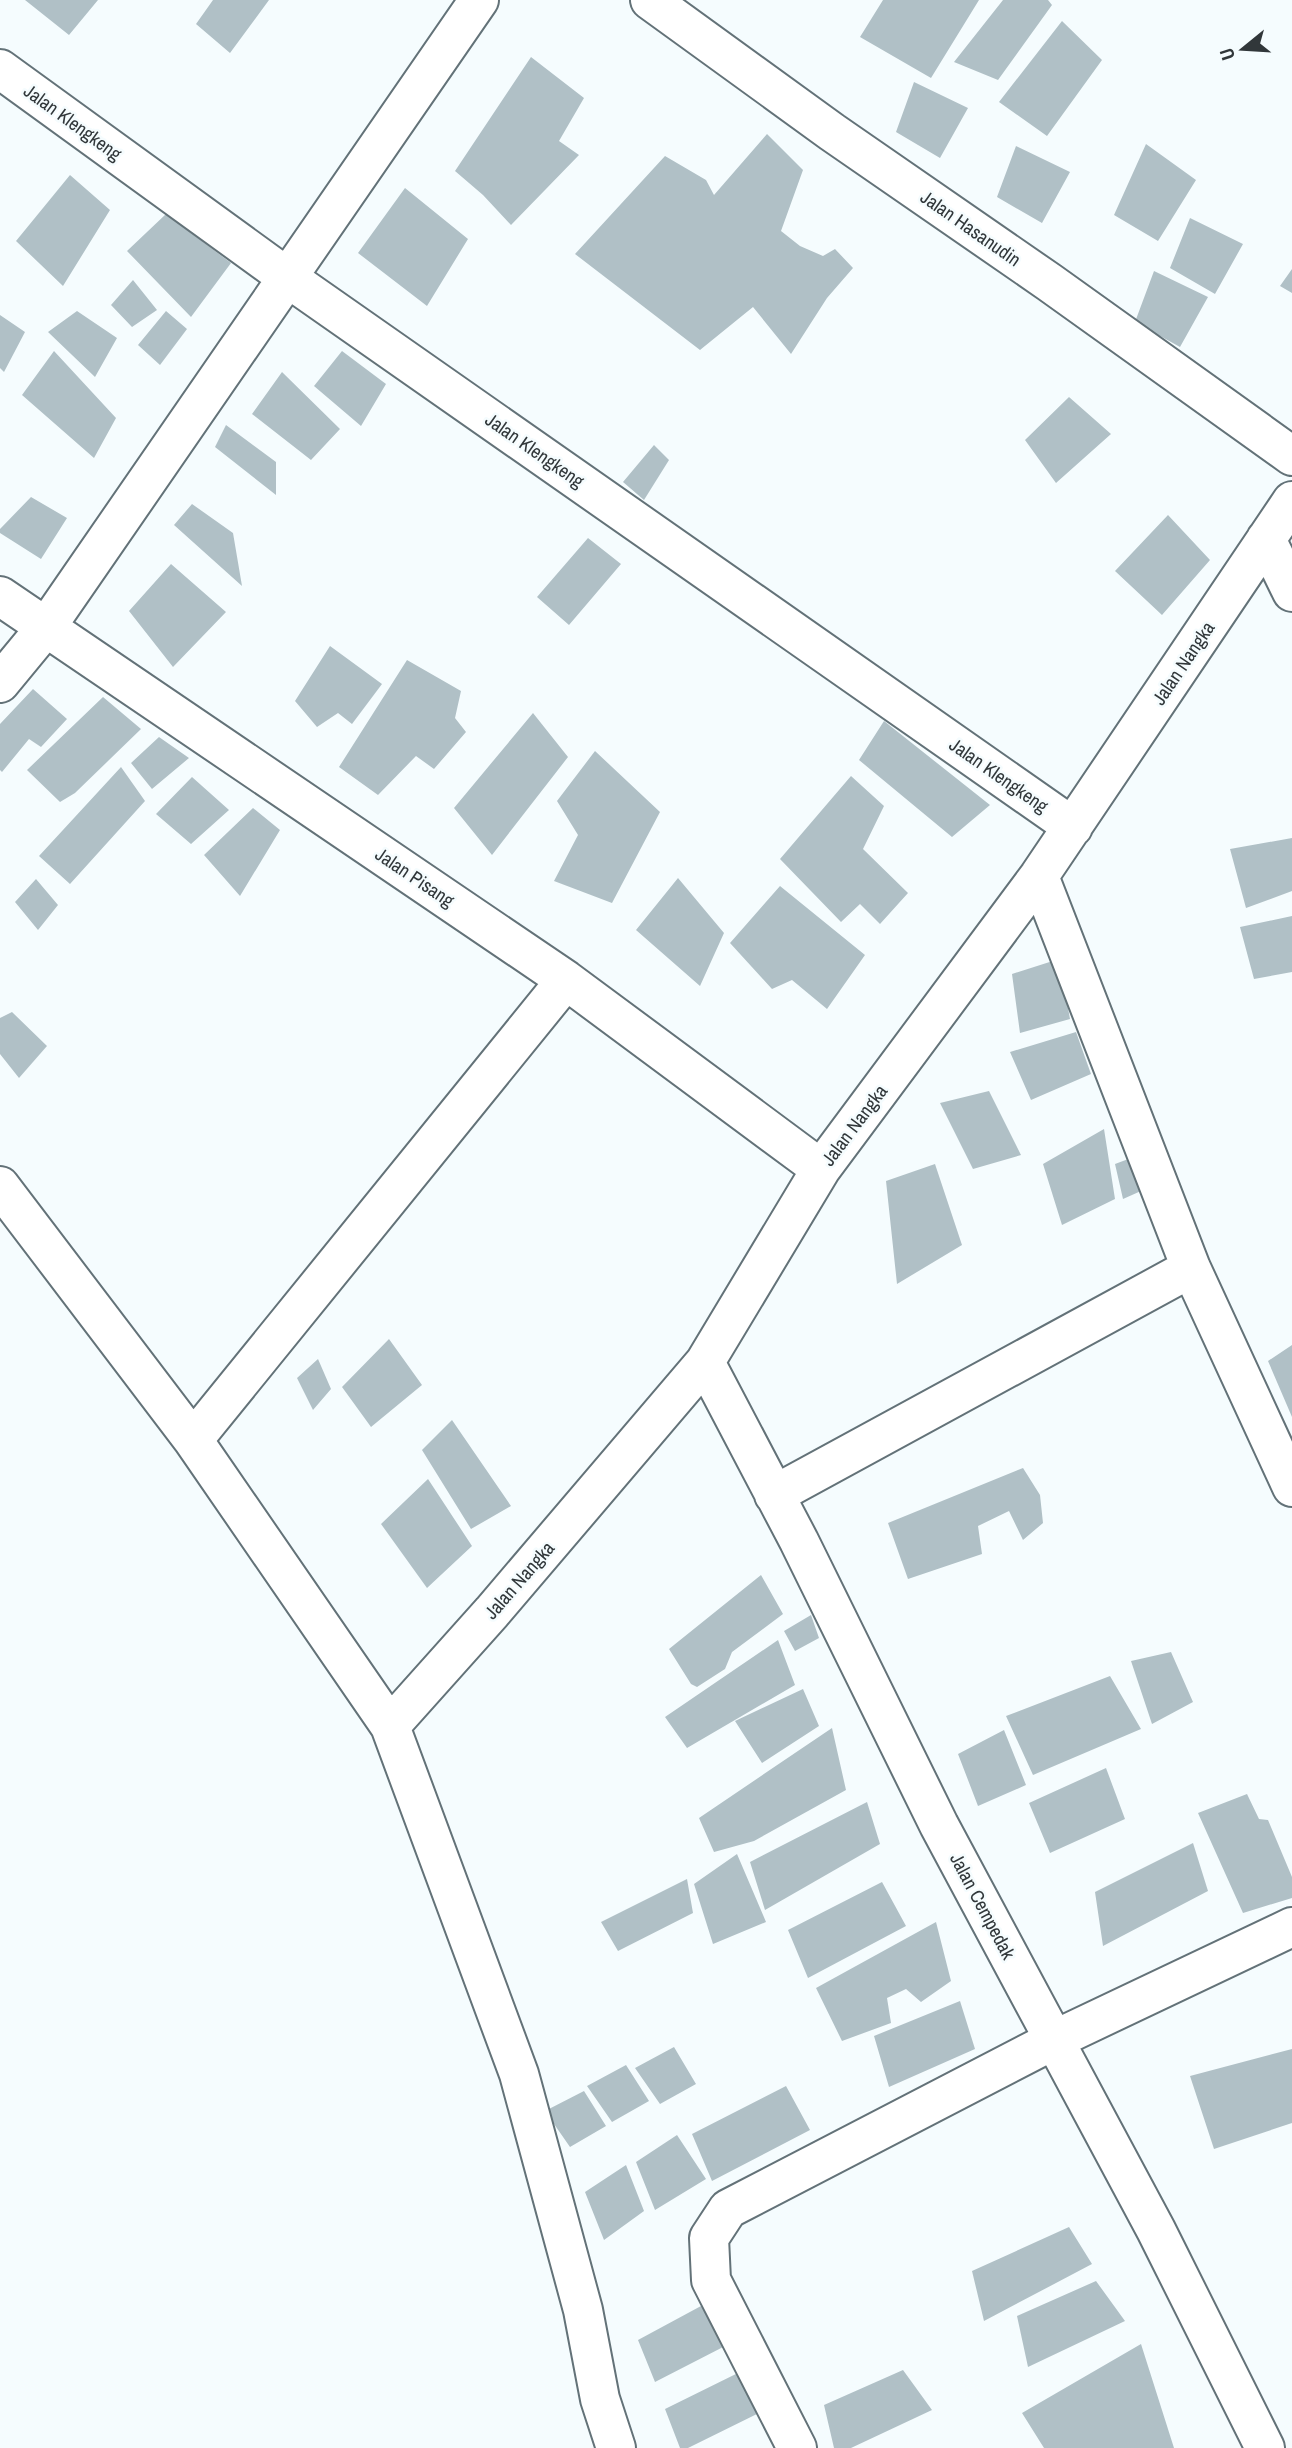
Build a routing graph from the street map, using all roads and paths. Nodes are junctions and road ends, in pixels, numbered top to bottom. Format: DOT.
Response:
graph roads {
  1 [pos="479,0"];
  2 [pos="650,0"];
  3 [pos="0,69"];
  4 [pos="288,278"];
  5 [pos="1292,456"];
  6 [pos="1292,501"];
  7 [pos="1266,538"];
  8 [pos="1292,592"];
  9 [pos="0,596"];
  10 [pos="47,626"];
  11 [pos="0,683"];
  12 [pos="1073,827"];
  13 [pos="1039,876"];
  14 [pos="566,980"];
  15 [pos="821,1169"];
  16 [pos="0,1186"];
  17 [pos="1191,1268"];
  18 [pos="705,1362"];
  19 [pos="193,1440"];
  20 [pos="1292,1487"];
  21 [pos="774,1495"];
  22 [pos="390,1726"];
  23 [pos="1292,1927"];
  24 [pos="1054,2040"];
  25 [pos="616,2448"];
  26 [pos="797,2448"];
  27 [pos="1265,2448"];
  1 -- 4 [label="street"];
  2 -- 5 [label="street, Jalan Hasanudin"];
  3 -- 4 [label="street, Jalan Klengkeng"];
  4 -- 10 [label="street"];
  4 -- 12 [label="street, Jalan Klengkeng"];
  6 -- 7 [label="street, Jalan Nangka"];
  7 -- 8 [label="street"];
  7 -- 12 [label="street, Jalan Nangka"];
  9 -- 10 [label="street, Jalan Pisang"];
  10 -- 11 [label="street"];
  10 -- 14 [label="street, Jalan Pisang"];
  12 -- 13 [label="street, Jalan Nangka"];
  13 -- 15 [label="street, Jalan Nangka"];
  13 -- 17 [label="street"];
  14 -- 15 [label="street, Jalan Pisang"];
  14 -- 19 [label="street"];
  15 -- 18 [label="street, Jalan Nangka"];
  16 -- 19 [label="street"];
  17 -- 20 [label="street"];
  17 -- 21 [label="street"];
  18 -- 21 [label="street, Jalan Cempedak"];
  18 -- 22 [label="street, Jalan Nangka"];
  19 -- 22 [label="street"];
  21 -- 24 [label="street, Jalan Cempedak"];
  22 -- 25 [label="street"];
  23 -- 24 [label="street"];
  24 -- 26 [label="street"];
  24 -- 27 [label="street, Jalan Cempedak"];
}
